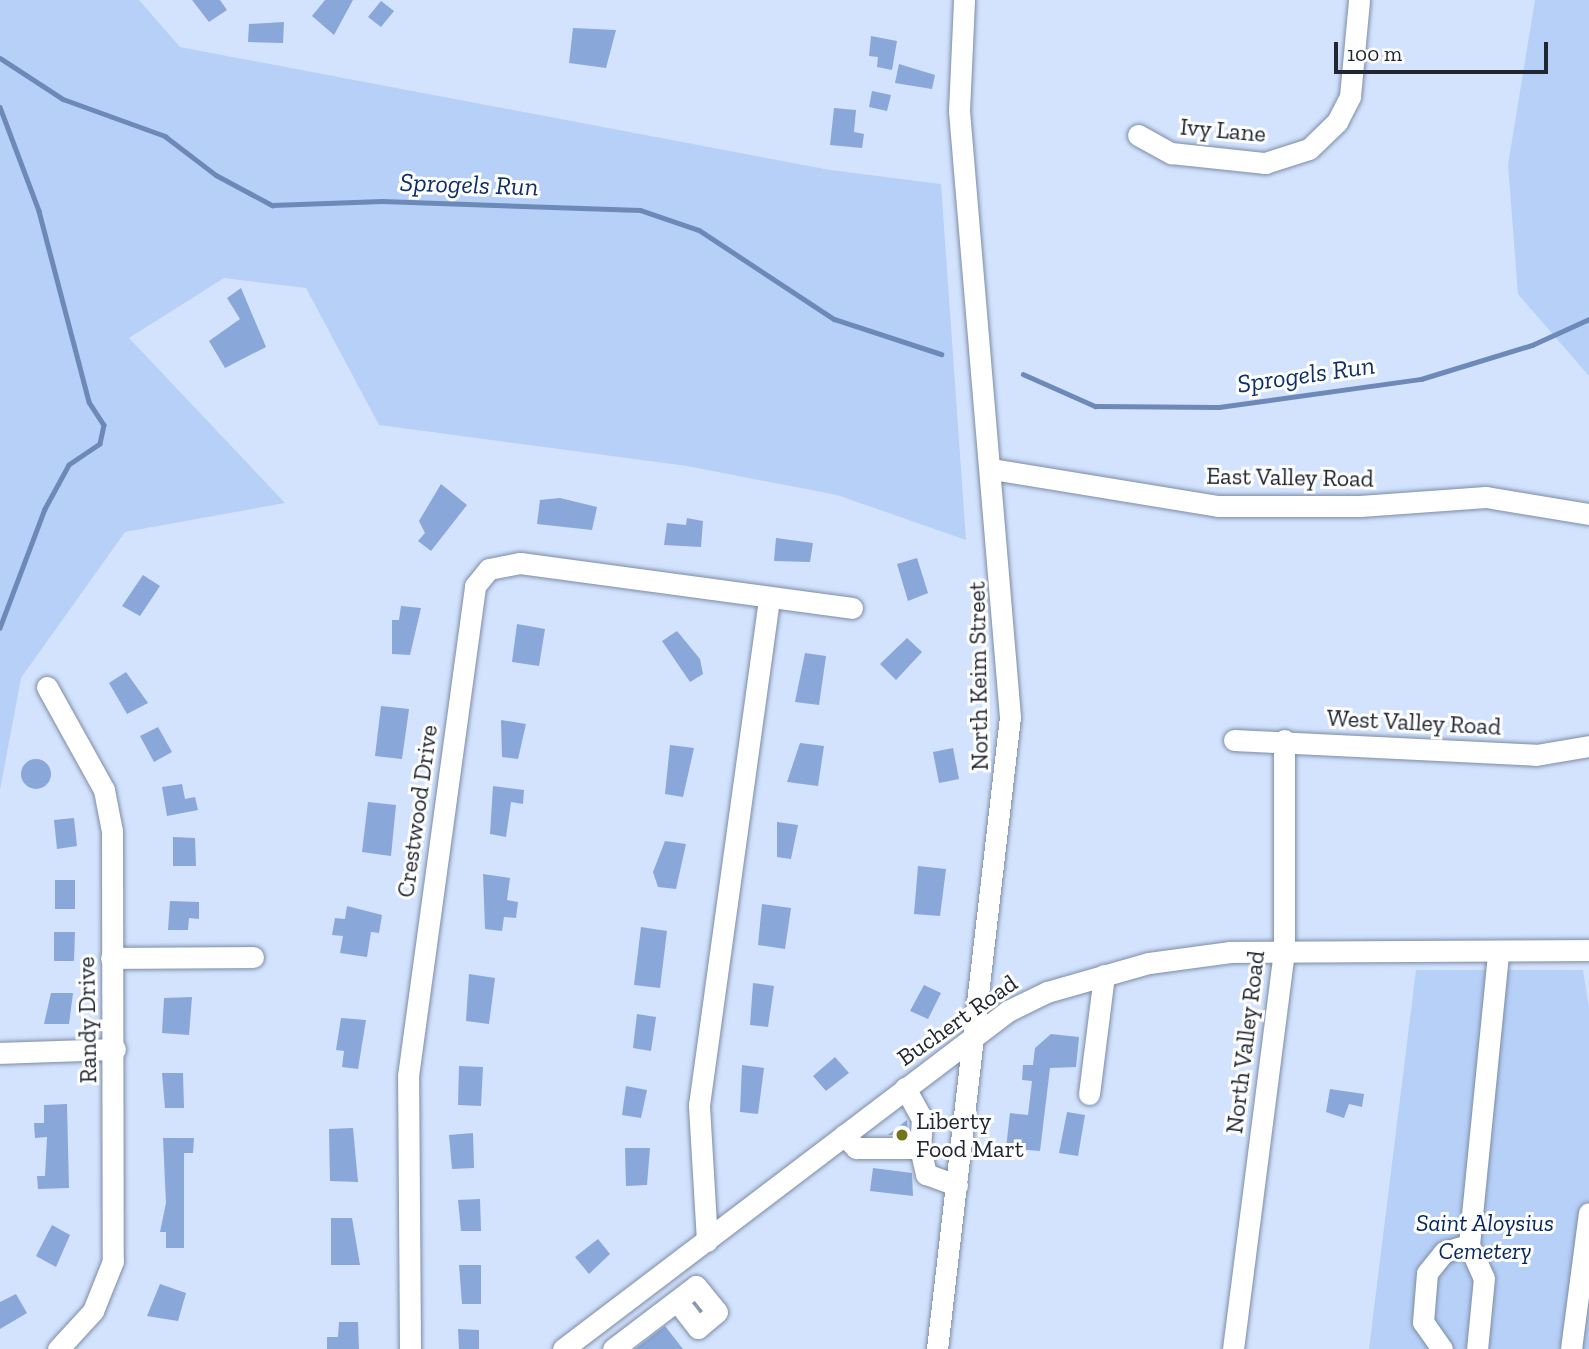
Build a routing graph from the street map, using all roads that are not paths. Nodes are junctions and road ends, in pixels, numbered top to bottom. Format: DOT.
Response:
graph roads {
  1 [pos="964,0"];
  2 [pos="1359,0"];
  3 [pos="1138,135"];
  4 [pos="992,469"];
  5 [pos="1589,514"];
  6 [pos="769,599"];
  7 [pos="852,608"];
  8 [pos="47,687"];
  9 [pos="1234,740"];
  10 [pos="1283,740"];
  11 [pos="1589,746"];
  12 [pos="1589,950"];
  13 [pos="1284,951"];
  14 [pos="1498,952"];
  15 [pos="253,957"];
  16 [pos="111,958"];
  17 [pos="1104,975"];
  18 [pos="976,1035"];
  19 [pos="115,1049"];
  20 [pos="0,1053"];
  21 [pos="905,1088"];
  22 [pos="1089,1094"];
  23 [pos="844,1135"];
  24 [pos="920,1148"];
  25 [pos="957,1185"];
  26 [pos="1589,1213"];
  27 [pos="706,1241"];
  28 [pos="1469,1245"];
  29 [pos="678,1262"];
  30 [pos="696,1286"];
  31 [pos="677,1301"];
  32 [pos="566,1348"];
  33 [pos="58,1349"];
  34 [pos="410,1349"];
  35 [pos="613,1349"];
  36 [pos="937,1349"];
  37 [pos="1233,1349"];
  38 [pos="1442,1349"];
  39 [pos="1477,1349"];
  40 [pos="1571,1349"];
  1 -- 4 [label="street, North Keim Street"];
  2 -- 3 [label="street, Ivy Lane"];
  4 -- 5 [label="street, East Valley Road"];
  4 -- 18 [label="street, North Keim Street"];
  6 -- 7 [label="street, Crestwood Drive"];
  6 -- 27 [label="street"];
  6 -- 34 [label="street, Crestwood Drive"];
  8 -- 16 [label="street, Randy Drive"];
  9 -- 10 [label="street, West Valley Road"];
  10 -- 11 [label="street, West Valley Road"];
  10 -- 13 [label="street, North Valley Road"];
  12 -- 14 [label="street, Buchert Road"];
  13 -- 14 [label="street, Buchert Road"];
  13 -- 17 [label="street, Buchert Road"];
  13 -- 37 [label="street, North Valley Road"];
  14 -- 28 [label="street"];
  15 -- 16 [label="street"];
  16 -- 19 [label="street, Randy Drive"];
  17 -- 18 [label="street, Buchert Road"];
  17 -- 22 [label="street"];
  18 -- 21 [label="street, Buchert Road"];
  18 -- 25 [label="street, North Keim Street"];
  19 -- 20 [label="street"];
  19 -- 33 [label="street, Randy Drive"];
  21 -- 23 [label="street, Buchert Road"];
  21 -- 24 [label="street"];
  23 -- 24 [label="street"];
  23 -- 27 [label="street, Buchert Road"];
  24 -- 25 [label="street"];
  25 -- 36 [label="street, North Keim Street"];
  26 -- 40 [label="street"];
  27 -- 29 [label="street, Buchert Road"];
  28 -- 38 [label="street"];
  28 -- 39 [label="street"];
  29 -- 30 [label="street"];
  29 -- 32 [label="street, Buchert Road"];
  30 -- 31 [label="street"];
  30 -- 31 [label="street"];
  31 -- 35 [label="street"];
}
